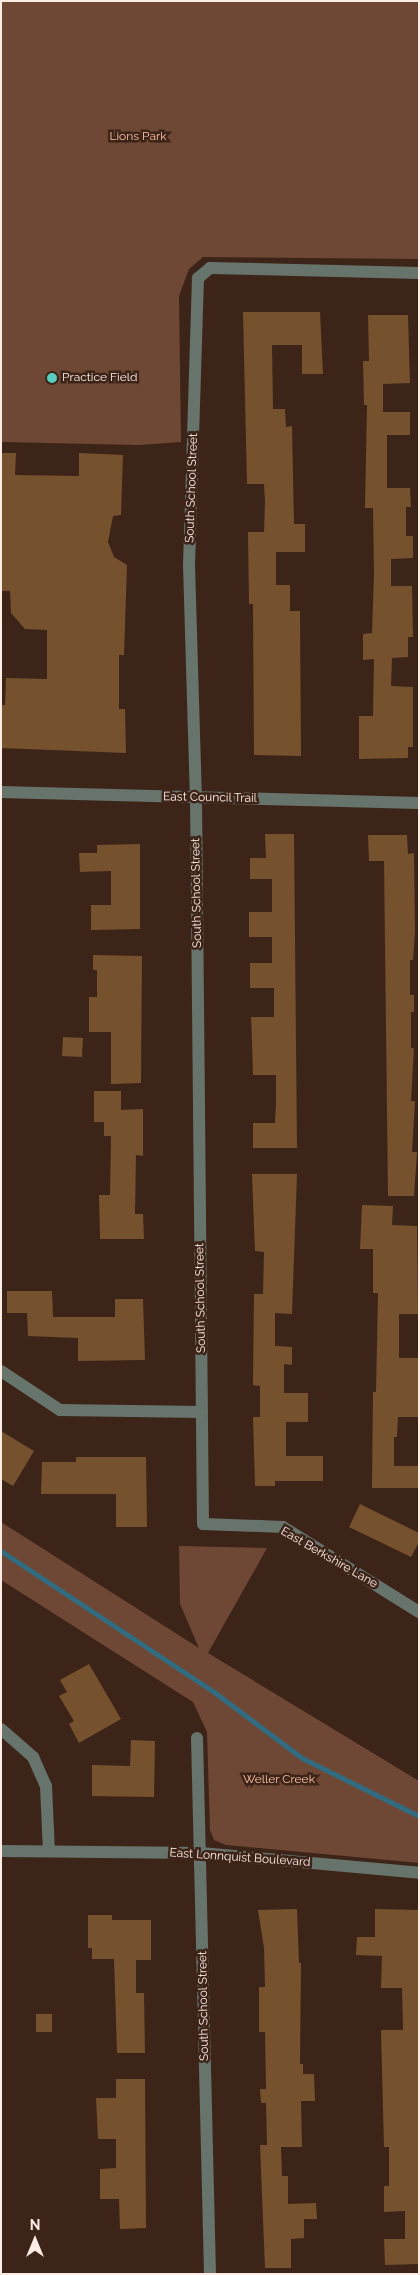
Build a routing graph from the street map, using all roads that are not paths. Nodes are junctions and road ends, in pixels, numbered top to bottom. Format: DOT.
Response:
graph roads {
  1 [pos="419,273"];
  2 [pos="1,792"];
  3 [pos="196,798"];
  4 [pos="419,802"];
  5 [pos="1,1371"];
  6 [pos="202,1412"];
  7 [pos="203,1524"];
  8 [pos="419,1612"];
  9 [pos="1,1729"];
  10 [pos="197,1738"];
  11 [pos="1,1851"];
  12 [pos="49,1851"];
  13 [pos="201,1853"];
  14 [pos="419,1874"];
  15 [pos="210,2274"];
  1 -- 3 [label="street, South School Street"];
  2 -- 3 [label="street, East Council Trail"];
  3 -- 4 [label="street, East Council Trail"];
  3 -- 6 [label="street, South School Street"];
  5 -- 6 [label="street"];
  6 -- 7 [label="street, South School Street"];
  7 -- 8 [label="street, East Berkshire Lane"];
  9 -- 12 [label="street"];
  10 -- 13 [label="street, South School Street"];
  11 -- 12 [label="street, East Lonnquist Boulevard"];
  12 -- 13 [label="street, East Lonnquist Boulevard"];
  13 -- 14 [label="street, East Lonnquist Boulevard"];
  13 -- 15 [label="street, South School Street"];
}
